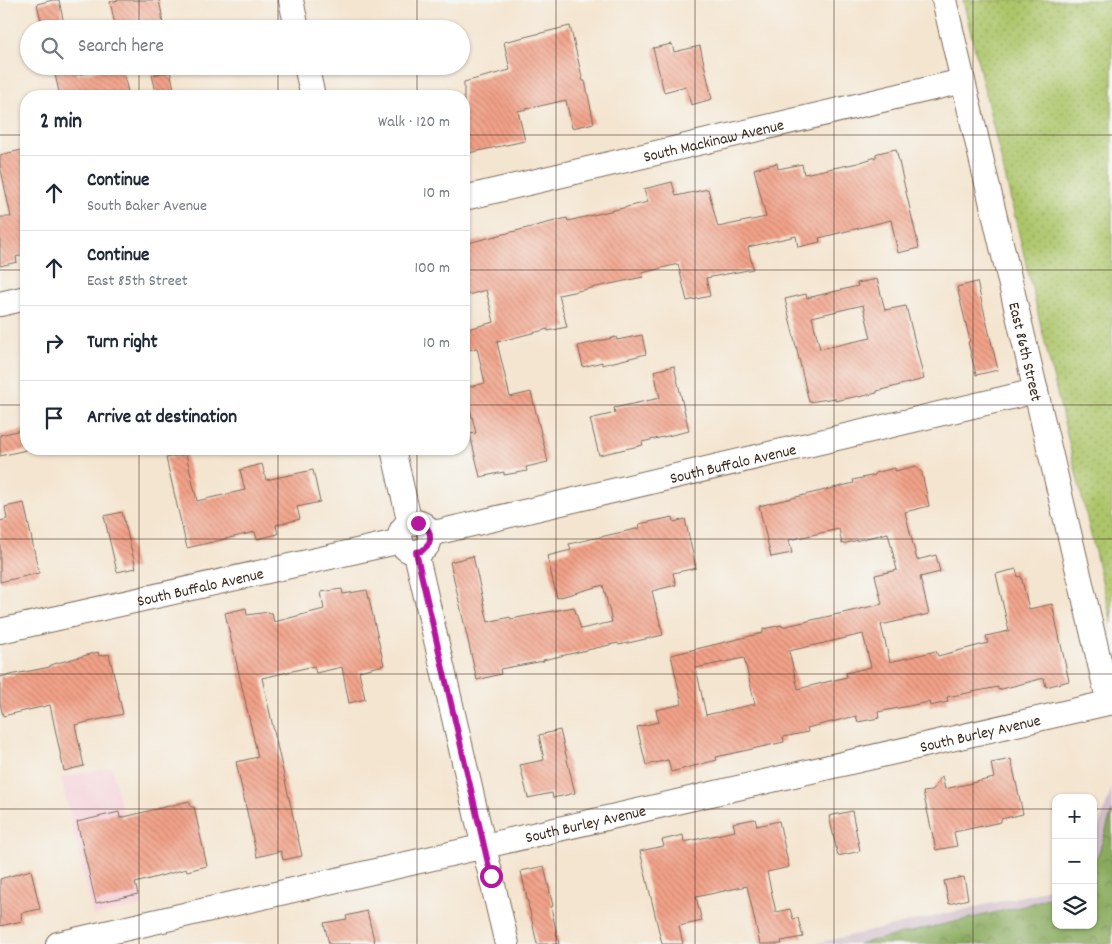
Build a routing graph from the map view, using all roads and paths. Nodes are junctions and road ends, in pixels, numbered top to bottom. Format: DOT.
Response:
graph roads {
  1 [pos="291,0"];
  2 [pos="944,0"];
  3 [pos="295,20"];
  4 [pos="308,75"];
  5 [pos="963,81"];
  6 [pos="312,90"];
  7 [pos="470,197"];
  8 [pos="20,299"];
  9 [pos="0,304"];
  10 [pos="1036,390"];
  11 [pos="394,455"];
  12 [pos="414,538"];
  13 [pos="0,631"];
  14 [pos="1110,702"];
  15 [pos="484,847"];
  16 [pos="58,944"];
  17 [pos="508,944"];
  1 -- 3 [label="street"];
  2 -- 5 [label="street, East 86th Street"];
  4 -- 6 [label="street"];
  5 -- 7 [label="street, South Mackinaw Avenue"];
  5 -- 10 [label="street, East 86th Street"];
  8 -- 9 [label="street"];
  10 -- 12 [label="street, South Buffalo Avenue"];
  10 -- 14 [label="street, East 86th Street"];
  11 -- 12 [label="street"];
  12 -- 13 [label="street, South Buffalo Avenue"];
  12 -- 15 [label="street"];
  14 -- 15 [label="street, South Burley Avenue"];
  15 -- 16 [label="street, South Burley Avenue"];
  15 -- 17 [label="street"];
}
